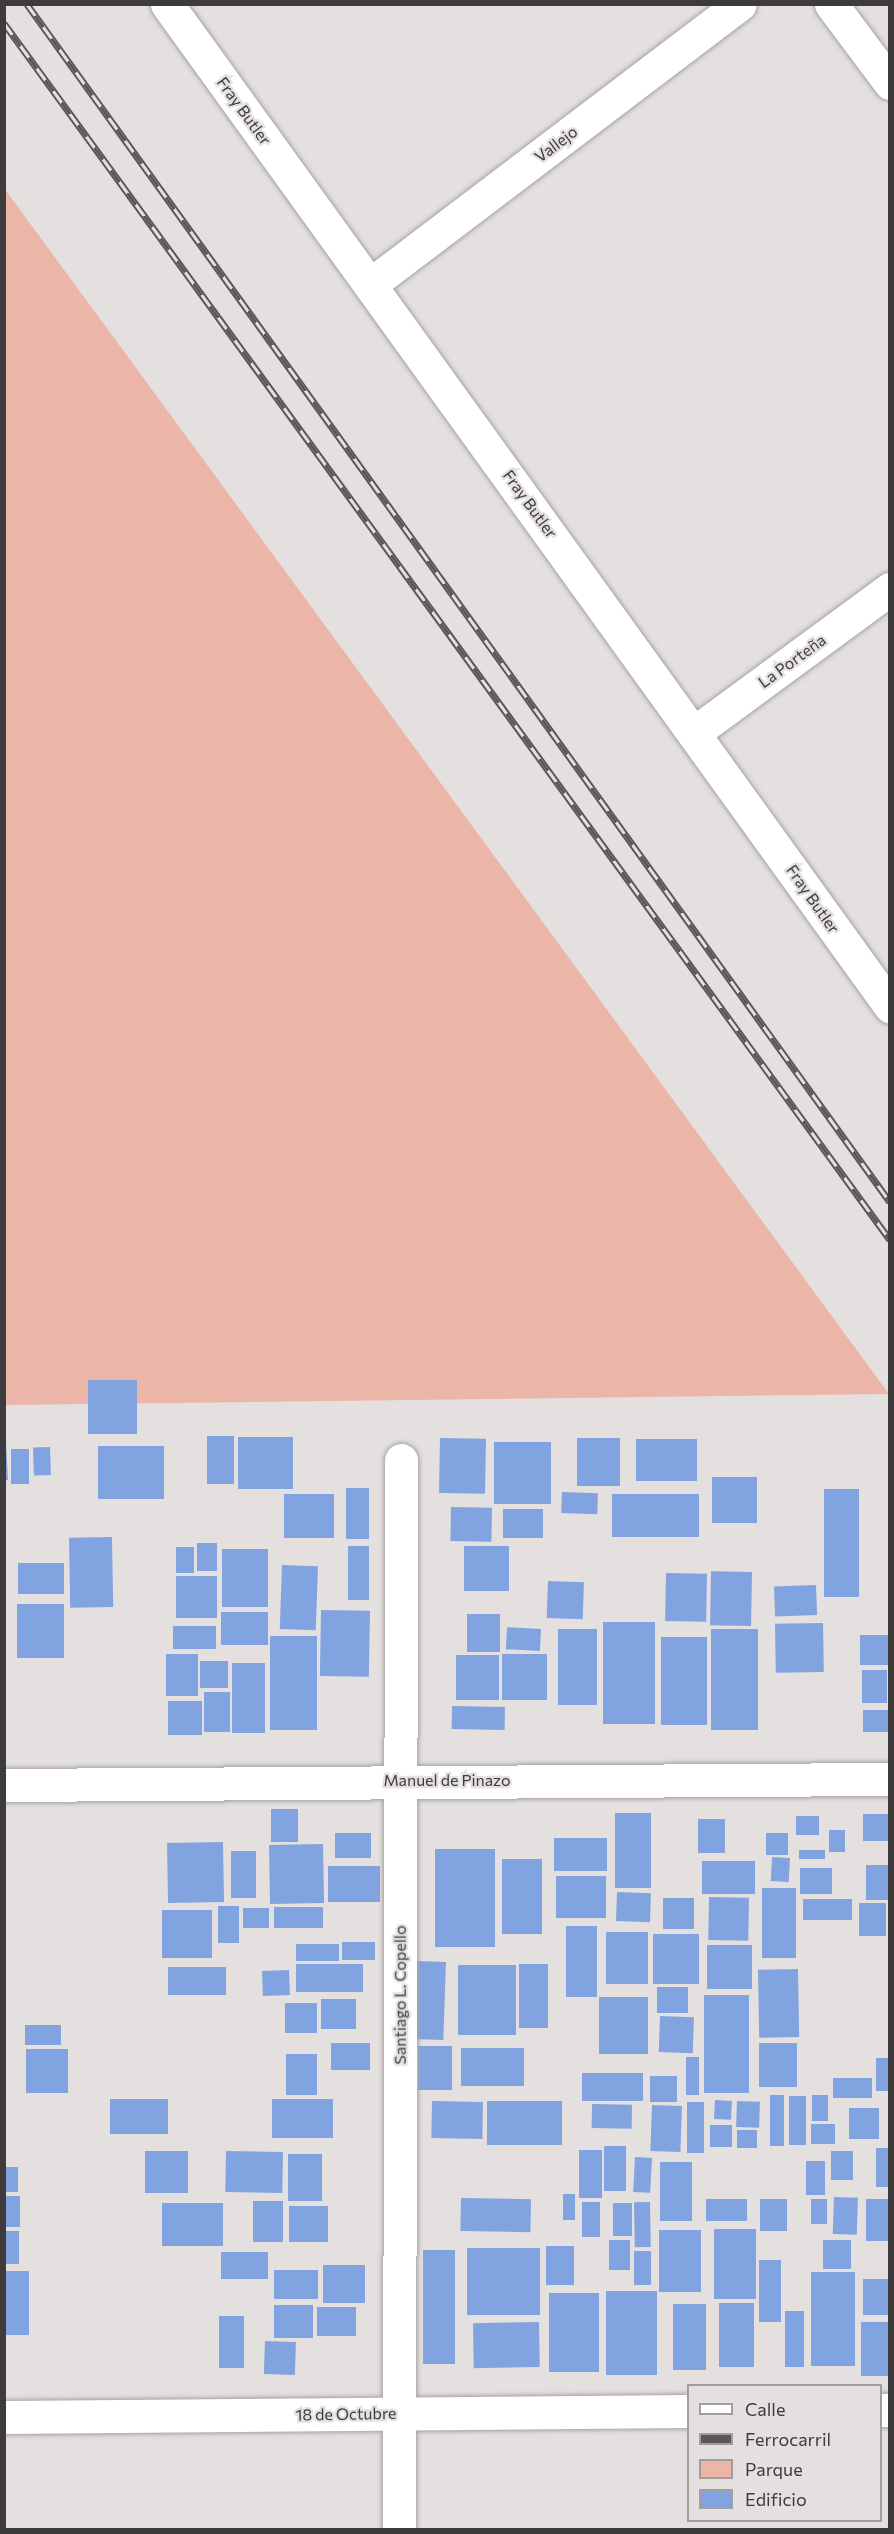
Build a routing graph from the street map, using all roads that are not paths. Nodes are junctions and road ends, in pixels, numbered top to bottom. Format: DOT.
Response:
graph roads {
  1 [pos="167,4"];
  2 [pos="740,4"];
  3 [pos="831,4"];
  4 [pos="890,82"];
  5 [pos="371,284"];
  6 [pos="890,589"];
  7 [pos="695,732"];
  8 [pos="890,1006"];
  9 [pos="401,1460"];
  10 [pos="890,1779"];
  11 [pos="400,1780"];
  12 [pos="4,1785"];
  13 [pos="687,2411"];
  14 [pos="398,2414"];
  15 [pos="4,2417"];
  16 [pos="399,2529"];
  1 -- 5 [label="street, Fray Butler"];
  2 -- 5 [label="street, Vallejo"];
  3 -- 4 [label="street"];
  5 -- 7 [label="street, Fray Butler"];
  6 -- 7 [label="street, La Porteña"];
  7 -- 8 [label="street, Fray Butler"];
  9 -- 11 [label="street, Santiago L. Copello"];
  10 -- 11 [label="street, Manuel de Pinazo"];
  11 -- 12 [label="street, Manuel de Pinazo"];
  11 -- 14 [label="street, Santiago L. Copello"];
  13 -- 14 [label="street, 18 de Octubre"];
  14 -- 15 [label="street, 18 de Octubre"];
  14 -- 16 [label="street, Santiago L. Copello"];
}
